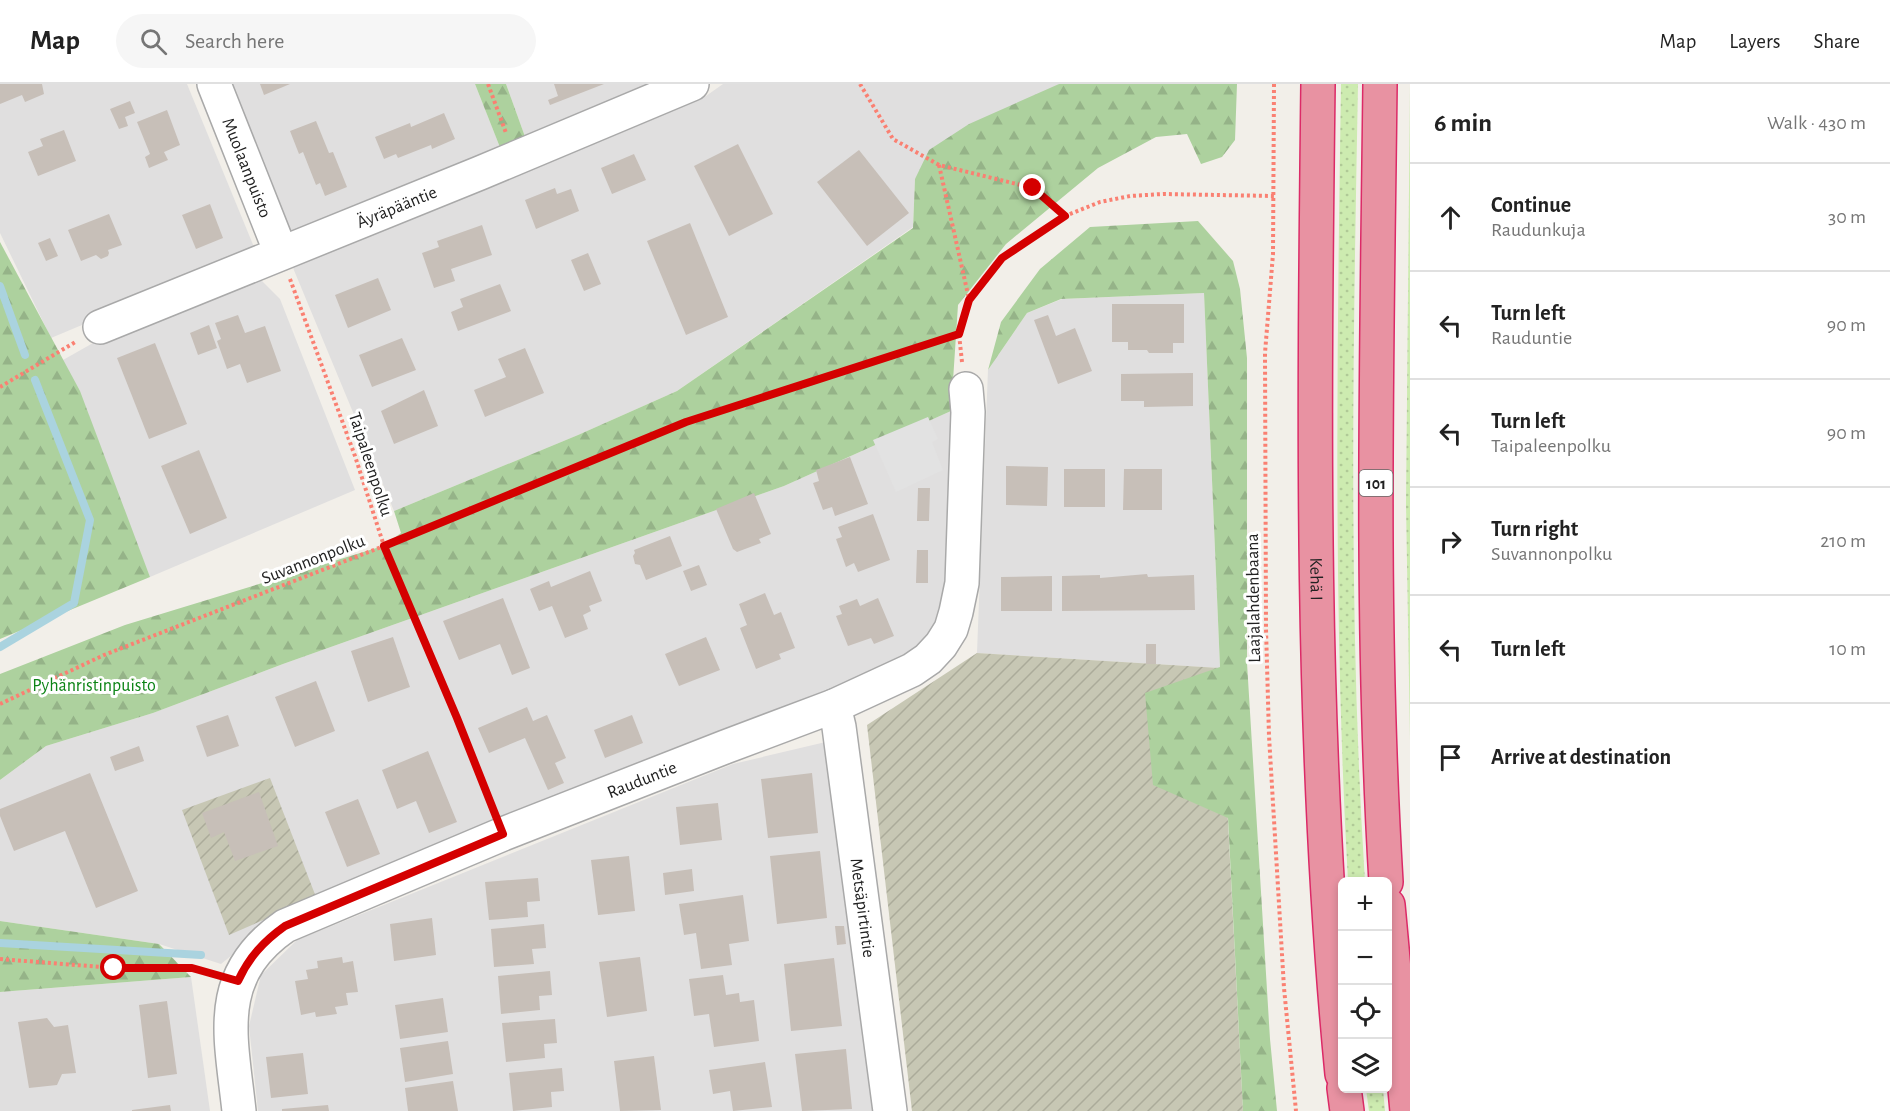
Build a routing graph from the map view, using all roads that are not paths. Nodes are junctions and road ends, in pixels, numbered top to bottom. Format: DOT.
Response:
graph roads {
  1 [pos="214,84"];
  2 [pos="692,84"];
  3 [pos="1318,84"];
  4 [pos="1380,84"];
  5 [pos="281,253"];
  6 [pos="100,327"];
  7 [pos="966,389"];
  8 [pos="834,706"];
  9 [pos="1386,877"];
  10 [pos="1390,931"];
  11 [pos="1339,1039"];
  12 [pos="1345,1093"];
  13 [pos="239,1111"];
  14 [pos="890,1111"];
  15 [pos="1347,1111"];
  16 [pos="1407,1111"];
  1 -- 5 [label="street, Muolaanpuisto"];
  2 -- 5 [label="street, Äyräpääntie"];
  3 -- 11 [label="highway, Kehä I"];
  4 -- 9 [label="highway, 101"];
  5 -- 6 [label="street, Äyräpääntie"];
  7 -- 8 [label="street, Rauduntie"];
  8 -- 13 [label="street, Rauduntie"];
  8 -- 14 [label="street, Metsäpirtintie"];
  10 -- 16 [label="highway"];
  12 -- 15 [label="highway"];
}
